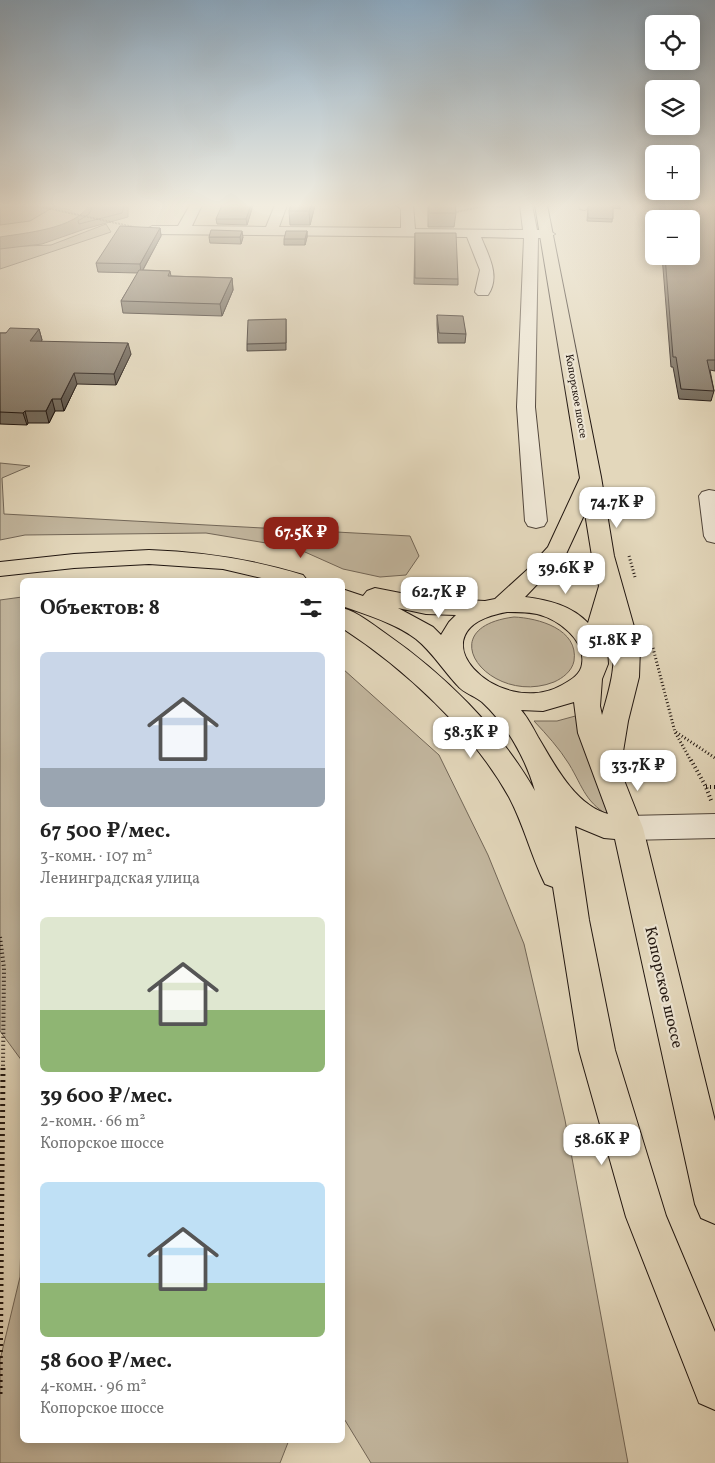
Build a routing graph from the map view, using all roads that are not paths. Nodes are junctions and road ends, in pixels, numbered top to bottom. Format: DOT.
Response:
graph roads {
  1 [pos="486,273"];
  2 [pos="537,273"];
  3 [pos="548,273"];
  4 [pos="483,292"];
  5 [pos="591,477"];
  6 [pos="709,496"];
  7 [pos="536,520"];
  8 [pos="715,536"];
  9 [pos="0,569"];
  10 [pos="289,578"];
  11 [pos="610,587"];
  12 [pos="345,588"];
  13 [pos="345,598"];
  14 [pos="494,607"];
  15 [pos="345,618"];
  16 [pos="594,649"];
  17 [pos="453,661"];
  18 [pos="589,679"];
  19 [pos="491,695"];
  20 [pos="607,772"];
  21 [pos="544,773"];
  22 [pos="714,815"];
  23 [pos="628,828"];
  24 [pos="573,920"];
  25 [pos="715,1204"];
  26 [pos="715,1386"];
  1 -- 4 [label="street"];
  2 -- 7 [label="street"];
  3 -- 5 [label="main road, Копорское шоссе"];
  5 -- 11 [label="main road, Копорское шоссе"];
  5 -- 14 [label="main road"];
  6 -- 8 [label="street"];
  9 -- 10 [label="main road"];
  11 -- 16 [label="main road"];
  11 -- 20 [label="main road, Копорское шоссе"];
  12 -- 14 [label="main road"];
  13 -- 17 [label="main road"];
  14 -- 16 [label="main road"];
  14 -- 17 [label="main road"];
  15 -- 24 [label="main road"];
  16 -- 18 [label="main road"];
  17 -- 19 [label="main road"];
  18 -- 19 [label="main road"];
  18 -- 20 [label="main road, Копорское шоссе"];
  19 -- 21 [label="main road"];
  20 -- 23 [label="main road, Копорское шоссе"];
  21 -- 23 [label="main road"];
  21 -- 24 [label="main road"];
  22 -- 23 [label="street"];
  23 -- 25 [label="main road, Копорское шоссе"];
  24 -- 26 [label="main road"];
}
